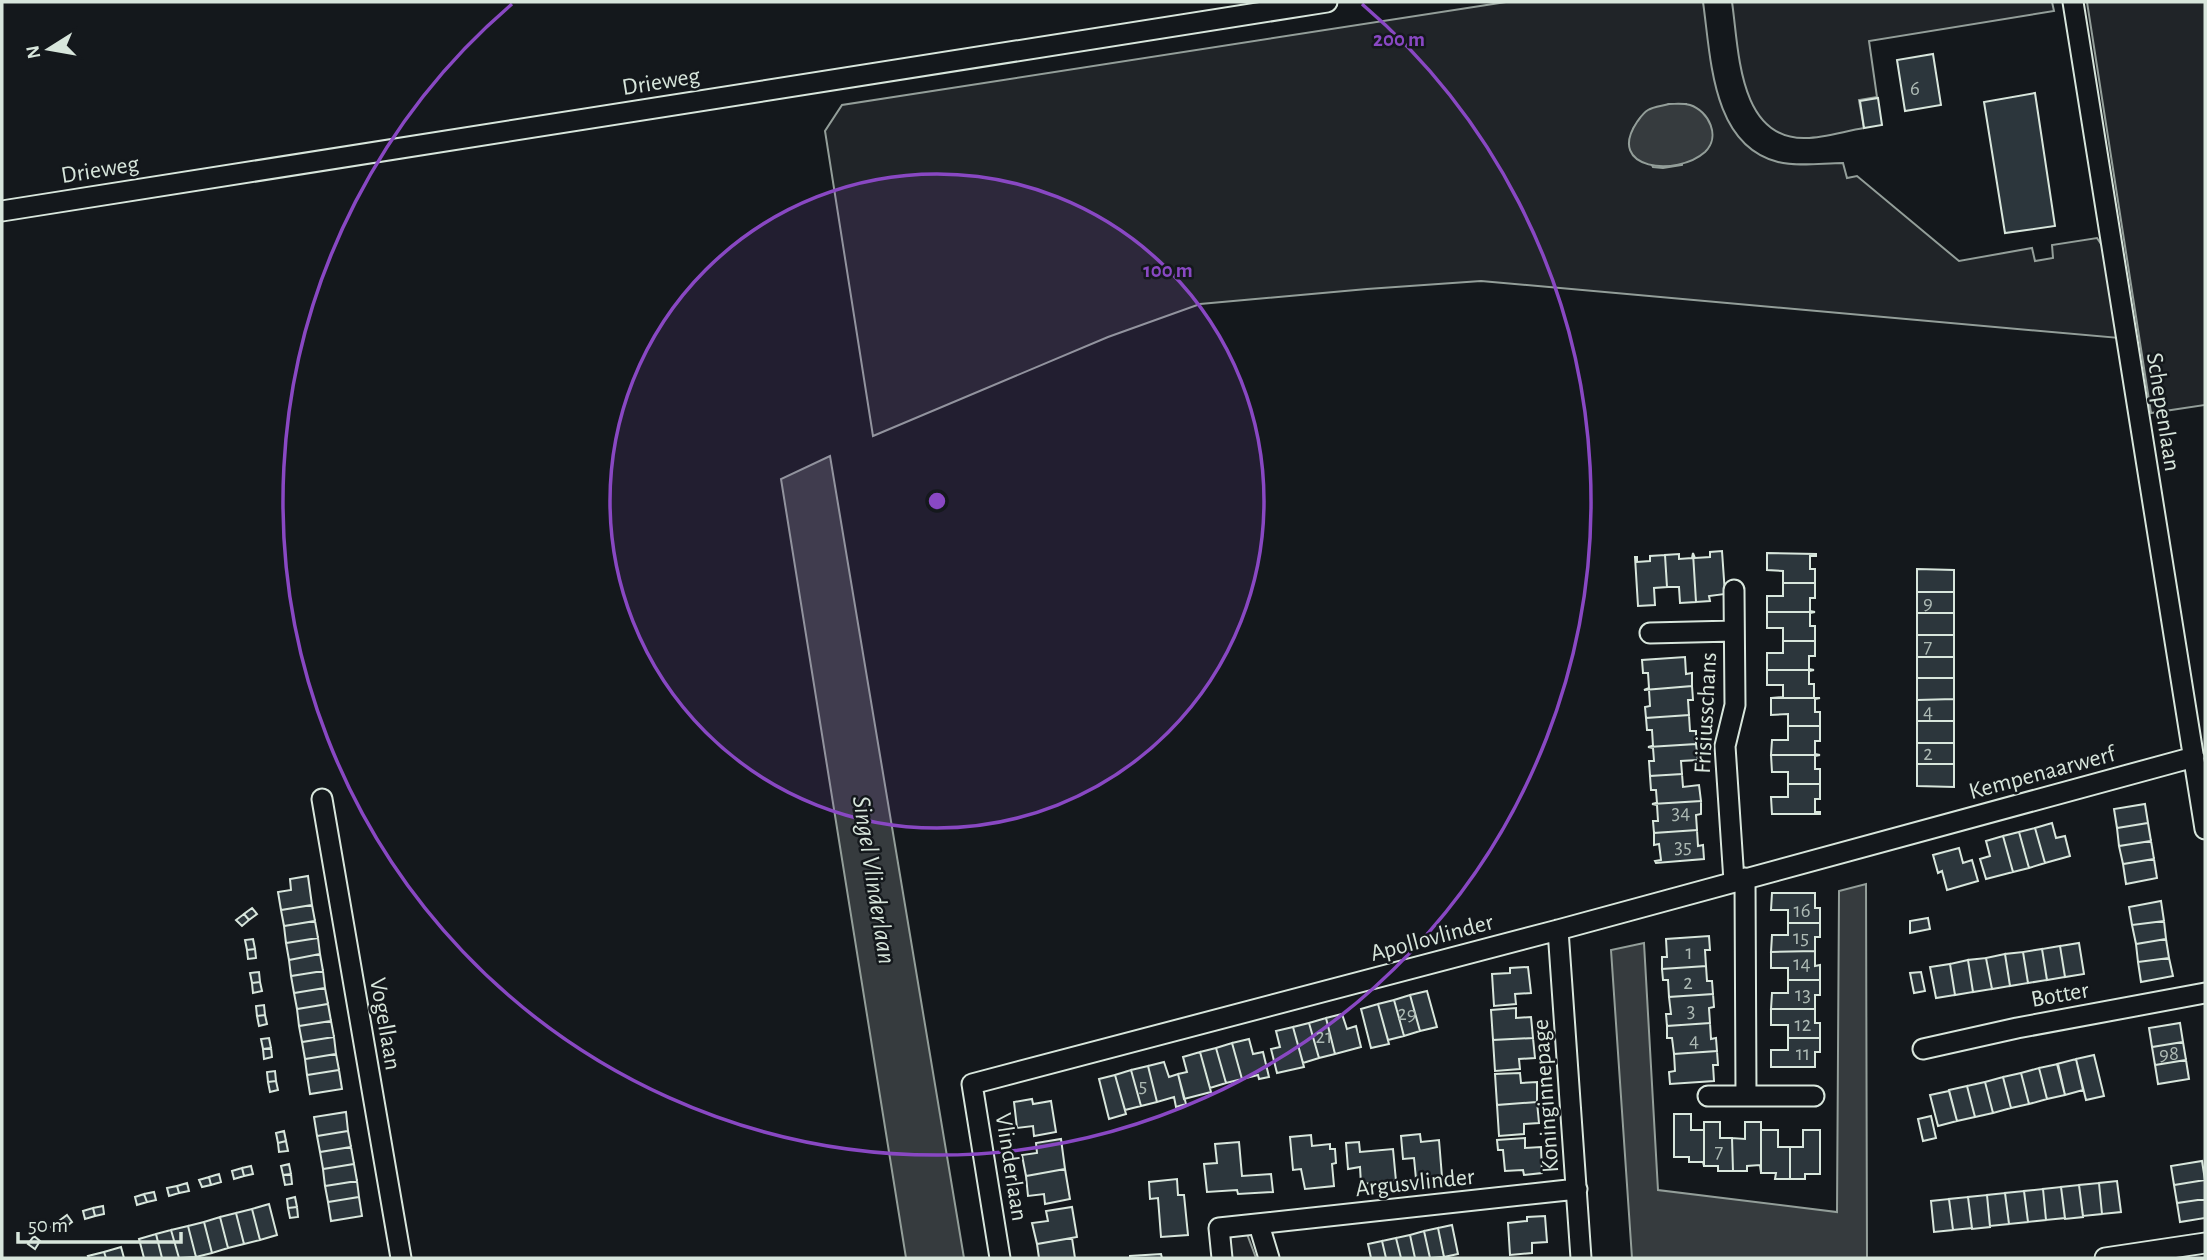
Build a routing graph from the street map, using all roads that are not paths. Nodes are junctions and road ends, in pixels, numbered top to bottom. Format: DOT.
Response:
graph roads {
  1 [pos="1327,2"];
  2 [pos="2073,2"];
  3 [pos="2,211"];
  4 [pos="1734,590"];
  5 [pos="1734,631"];
  6 [pos="1650,633"];
  7 [pos="2194,757"];
  8 [pos="322,799"];
  9 [pos="2205,829"];
  10 [pos="1902,836"];
  11 [pos="1739,880"];
  12 [pos="1558,930"];
  13 [pos="2205,993"];
  14 [pos="1923,1049"];
  15 [pos="972,1084"];
  16 [pos="1746,1095"];
  17 [pos="1708,1096"];
  18 [pos="1814,1096"];
  19 [pos="1577,1189"];
  20 [pos="1259,1225"];
  21 [pos="2205,1243"];
  22 [pos="401,1258"];
  23 [pos="1000,1258"];
  24 [pos="1222,1258"];
  25 [pos="1269,1258"];
  26 [pos="1581,1258"];
  27 [pos="2105,1258"];
  1 -- 3 [label="street, Drieweg"];
  2 -- 7 [label="street, Schepenlaan"];
  4 -- 5 [label="street, Frisiusschans"];
  5 -- 6 [label="street, Frisiusschans"];
  5 -- 11 [label="street, Frisiusschans"];
  7 -- 9 [label="street, Schepenlaan"];
  7 -- 10 [label="street, Kempenaarwerf"];
  8 -- 22 [label="street, Vogellaan"];
  10 -- 11 [label="street, Apollovlinder"];
  11 -- 12 [label="street, Apollovlinder"];
  11 -- 16 [label="street, Frisiusschans"];
  12 -- 15 [label="street, Apollovlinder"];
  12 -- 19 [label="street, Koninginnepage"];
  13 -- 14 [label="street, Botter"];
  15 -- 23 [label="street, Vlinderlaan"];
  16 -- 17 [label="street"];
  16 -- 18 [label="street"];
  19 -- 20 [label="street, Argusvlinder"];
  19 -- 26 [label="street, Koninginnepage"];
  20 -- 24 [label="street, Argusvlinder"];
  20 -- 25 [label="street"];
  21 -- 27 [label="street"];
}
